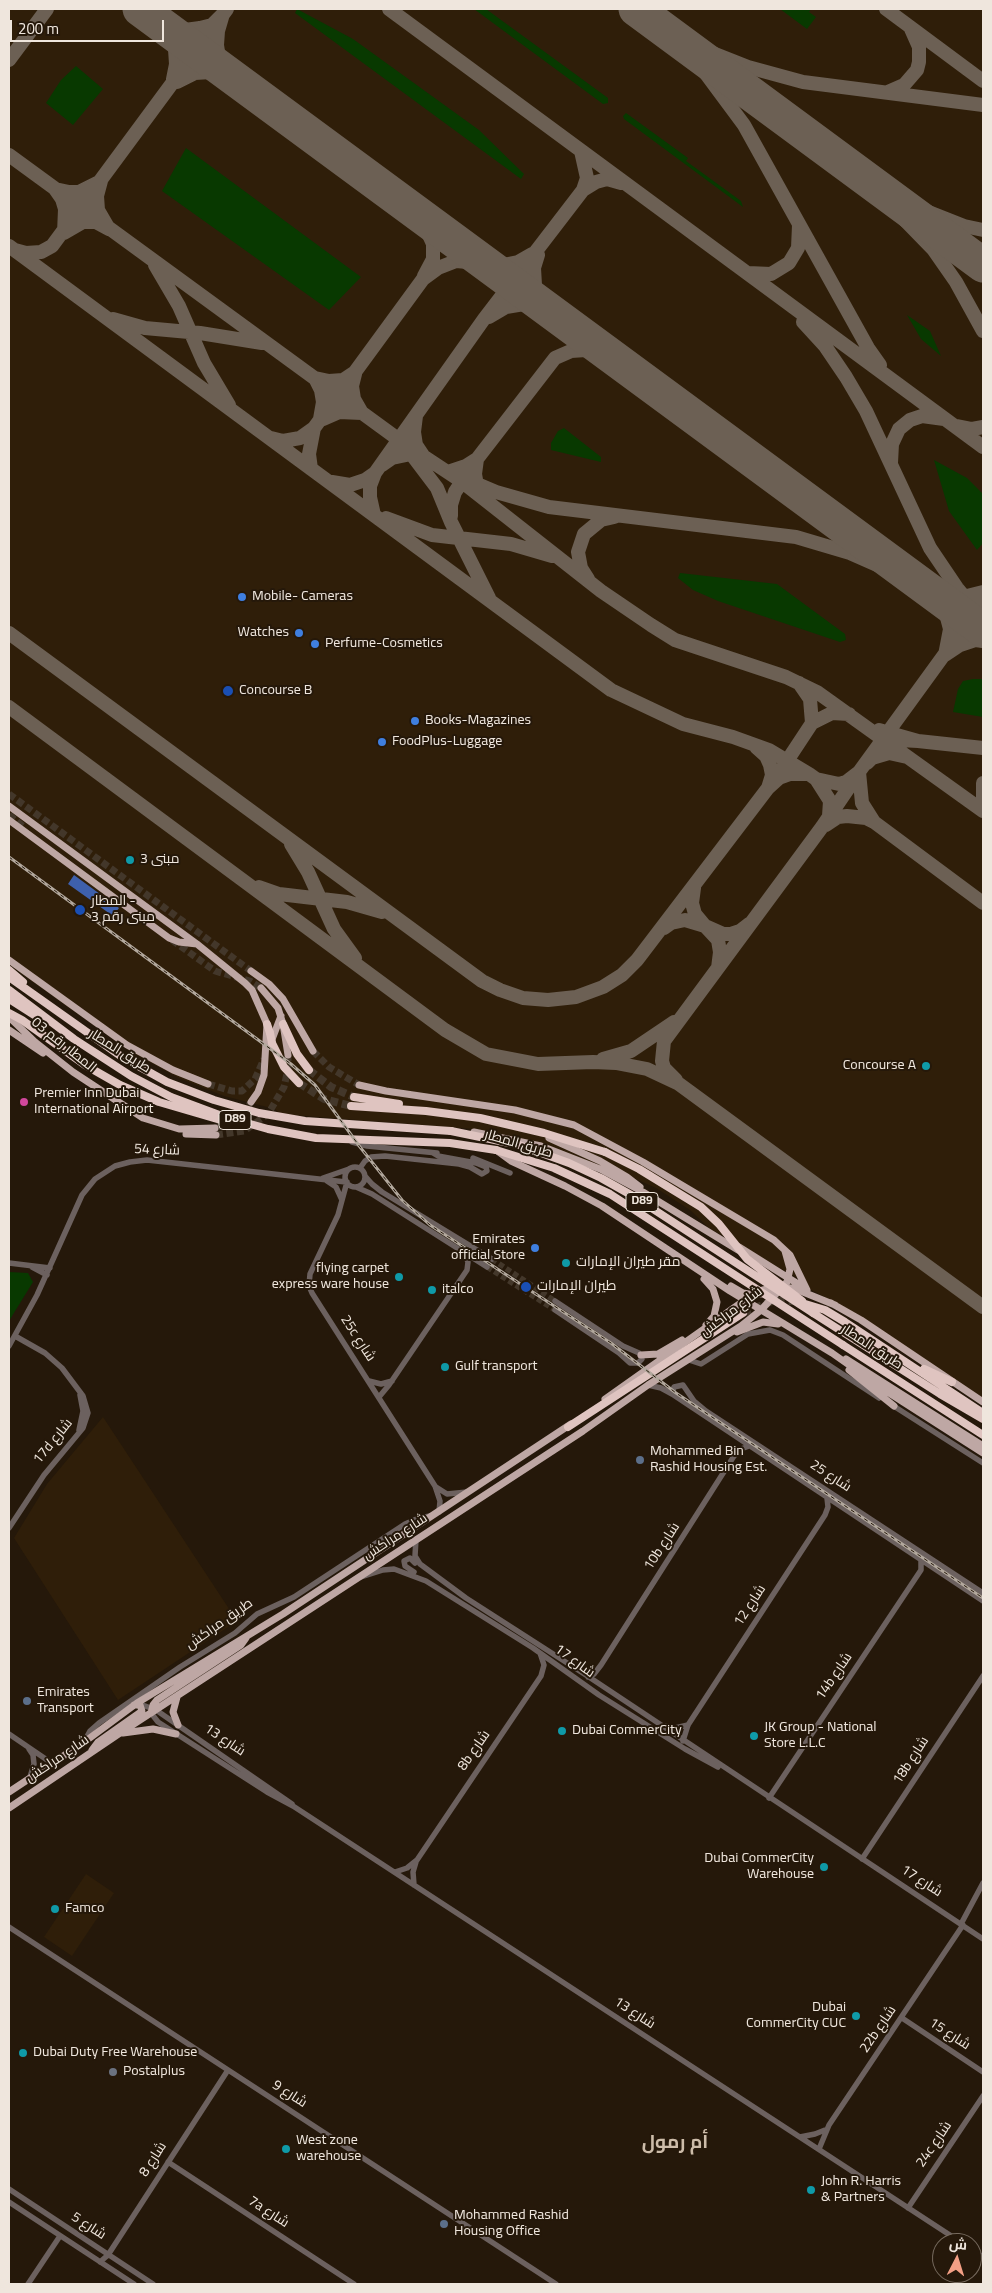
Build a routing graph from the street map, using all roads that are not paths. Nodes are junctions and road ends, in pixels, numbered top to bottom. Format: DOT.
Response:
graph roads {
  1 [pos="9,806"];
  2 [pos="9,820"];
  3 [pos="197,944"];
  4 [pos="9,960"];
  5 [pos="9,970"];
  6 [pos="251,970"];
  7 [pos="9,977"];
  8 [pos="271,986"];
  9 [pos="261,988"];
  10 [pos="9,990"];
  11 [pos="270,996"];
  12 [pos="9,999"];
  13 [pos="42,1001"];
  14 [pos="9,1015"];
  15 [pos="280,1016"];
  16 [pos="267,1024"];
  17 [pos="284,1024"];
  18 [pos="55,1026"];
  19 [pos="9,1030"];
  20 [pos="271,1045"];
  21 [pos="313,1051"];
  22 [pos="288,1055"];
  23 [pos="309,1070"];
  24 [pos="73,1072"];
  25 [pos="299,1083"];
  26 [pos="208,1084"];
  27 [pos="358,1085"];
  28 [pos="354,1097"];
  29 [pos="251,1102"];
  30 [pos="352,1106"];
  31 [pos="460,1114"];
  32 [pos="253,1125"];
  33 [pos="527,1129"];
  34 [pos="451,1131"];
  35 [pos="215,1132"];
  36 [pos="348,1140"];
  37 [pos="496,1150"];
  38 [pos="434,1153"];
  39 [pos="360,1168"];
  40 [pos="349,1169"];
  41 [pos="510,1173"];
  42 [pos="365,1176"];
  43 [pos="322,1178"];
  44 [pos="347,1182"];
  45 [pos="355,1187"];
  46 [pos="644,1192"];
  47 [pos="343,1200"];
  48 [pos="643,1233"];
  49 [pos="720,1238"];
  50 [pos="785,1251"];
  51 [pos="464,1253"];
  52 [pos="492,1259"];
  53 [pos="9,1263"];
  54 [pos="687,1263"];
  55 [pos="25,1265"];
  56 [pos="487,1267"];
  57 [pos="50,1268"];
  58 [pos="47,1275"];
  59 [pos="789,1278"];
  60 [pos="782,1289"];
  61 [pos="770,1290"];
  62 [pos="807,1290"];
  63 [pos="754,1295"];
  64 [pos="745,1300"];
  65 [pos="555,1301"];
  66 [pos="802,1302"];
  67 [pos="767,1304"];
  68 [pos="835,1306"];
  69 [pos="555,1310"];
  70 [pos="761,1310"];
  71 [pos="743,1313"];
  72 [pos="813,1313"];
  73 [pos="786,1327"];
  74 [pos="862,1333"];
  75 [pos="729,1334"];
  76 [pos="15,1336"];
  77 [pos="689,1336"];
  78 [pos="9,1346"];
  79 [pos="832,1354"];
  80 [pos="641,1355"];
  81 [pos="689,1360"];
  82 [pos="843,1361"];
  83 [pos="649,1368"];
  84 [pos="392,1381"];
  85 [pos="370,1382"];
  86 [pos="952,1382"];
  87 [pos="648,1385"];
  88 [pos="672,1394"];
  89 [pos="379,1397"];
  90 [pos="983,1402"];
  91 [pos="894,1406"];
  92 [pos="983,1413"];
  93 [pos="706,1414"];
  94 [pos="983,1419"];
  95 [pos="568,1427"];
  96 [pos="983,1435"];
  97 [pos="749,1446"];
  98 [pos="983,1446"];
  99 [pos="983,1453"];
  100 [pos="983,1462"];
  101 [pos="435,1486"];
  102 [pos="469,1492"];
  103 [pos="827,1498"];
  104 [pos="437,1514"];
  105 [pos="9,1528"];
  106 [pos="416,1539"];
  107 [pos="921,1560"];
  108 [pos="932,1567"];
  109 [pos="921,1570"];
  110 [pos="431,1573"];
  111 [pos="358,1578"];
  112 [pos="426,1581"];
  113 [pos="983,1593"];
  114 [pos="983,1601"];
  115 [pos="248,1634"];
  116 [pos="540,1653"];
  117 [pos="601,1665"];
  118 [pos="571,1676"];
  119 [pos="983,1676"];
  120 [pos="589,1677"];
  121 [pos="599,1684"];
  122 [pos="178,1695"];
  123 [pos="136,1704"];
  124 [pos="153,1710"];
  125 [pos="659,1723"];
  126 [pos="178,1725"];
  127 [pos="688,1725"];
  128 [pos="120,1733"];
  129 [pos="9,1734"];
  130 [pos="176,1734"];
  131 [pos="683,1740"];
  132 [pos="83,1743"];
  133 [pos="28,1747"];
  134 [pos="684,1749"];
  135 [pos="91,1752"];
  136 [pos="53,1764"];
  137 [pos="29,1780"];
  138 [pos="9,1792"];
  139 [pos="769,1798"];
  140 [pos="293,1806"];
  141 [pos="9,1808"];
  142 [pos="862,1859"];
  143 [pos="417,1860"];
  144 [pos="395,1872"];
  145 [pos="983,1884"];
  146 [pos="414,1885"];
  147 [pos="962,1924"];
  148 [pos="9,1927"];
  149 [pos="983,1939"];
  150 [pos="902,2018"];
  151 [pos="228,2070"];
  152 [pos="983,2072"];
  153 [pos="983,2096"];
  154 [pos="827,2127"];
  155 [pos="800,2137"];
  156 [pos="816,2148"];
  157 [pos="168,2162"];
  158 [pos="9,2189"];
  159 [pos="9,2202"];
  160 [pos="908,2208"];
  161 [pos="947,2233"];
  162 [pos="60,2236"];
  163 [pos="108,2255"];
  164 [pos="100,2262"];
  165 [pos="28,2284"];
  166 [pos="134,2284"];
  167 [pos="153,2284"];
  168 [pos="354,2284"];
  169 [pos="556,2284"];
  1 -- 3 [label="main road"];
  2 -- 3 [label="main road"];
  3 -- 16 [label="main road"];
  4 -- 26 [label="main road"];
  5 -- 13 [label="highway"];
  6 -- 8 [label="main road"];
  7 -- 13 [label="highway, طريق المطار / D89"];
  8 -- 11 [label="main road"];
  8 -- 21 [label="main road"];
  9 -- 11 [label="main road"];
  10 -- 18 [label="highway, طريق المطار / D89"];
  11 -- 15 [label="main road"];
  12 -- 18 [label="highway"];
  13 -- 34 [label="highway, طريق المطار / D89"];
  14 -- 24 [label="main road, المطار رقم 03"];
  14 -- 32 [label="highway"];
  15 -- 17 [label="main road"];
  15 -- 20 [label="main road"];
  16 -- 20 [label="highway, bridge"];
  16 -- 29 [label="main road"];
  17 -- 22 [label="main road"];
  17 -- 23 [label="highway"];
  18 -- 32 [label="highway, طريق المطار / D89"];
  19 -- 24 [label="main road"];
  20 -- 25 [label="highway"];
  24 -- 35 [label="main road, المطار رقم 03"];
  27 -- 50 [label="main road"];
  28 -- 31 [label="highway"];
  30 -- 31 [label="highway"];
  31 -- 33 [label="highway"];
  32 -- 36 [label="highway, طريق المطار / D89"];
  33 -- 46 [label="main road"];
  33 -- 72 [label="highway, bridge"];
  34 -- 46 [label="main road"];
  34 -- 72 [label="highway, طريق المطار / D89, bridge"];
  36 -- 37 [label="highway, طريق المطار / D89"];
  36 -- 38 [label="street"];
  37 -- 48 [label="main road"];
  37 -- 96 [label="highway, طريق المطار / D89, bridge"];
  38 -- 39 [label="street"];
  38 -- 41 [label="street"];
  39 -- 40 [label="street"];
  39 -- 42 [label="street"];
  40 -- 43 [label="street, شارع 54"];
  40 -- 44 [label="street"];
  42 -- 45 [label="street"];
  42 -- 52 [label="street"];
  43 -- 44 [label="street, شارع 54"];
  43 -- 47 [label="street"];
  43 -- 57 [label="street, شارع 54"];
  44 -- 45 [label="street"];
  44 -- 47 [label="street, 25c شارع"];
  45 -- 47 [label="street, 25c شارع"];
  45 -- 51 [label="street"];
  46 -- 49 [label="main road"];
  47 -- 85 [label="street, 25c شارع"];
  48 -- 54 [label="main road"];
  48 -- 63 [label="main road"];
  49 -- 59 [label="main road"];
  49 -- 61 [label="main road"];
  50 -- 59 [label="main road"];
  50 -- 62 [label="main road"];
  51 -- 56 [label="street"];
  51 -- 84 [label="street"];
  53 -- 55 [label="street"];
  54 -- 64 [label="main road"];
  54 -- 77 [label="main road"];
  55 -- 57 [label="street"];
  55 -- 58 [label="street"];
  57 -- 58 [label="street, شارع 54"];
  58 -- 76 [label="street, شارع 54"];
  59 -- 60 [label="main road, شارع مراكش"];
  59 -- 62 [label="main road"];
  60 -- 61 [label="main road"];
  60 -- 67 [label="main road, شارع مراكش"];
  60 -- 68 [label="main road"];
  61 -- 63 [label="main road"];
  61 -- 67 [label="main road"];
  62 -- 68 [label="main road"];
  63 -- 64 [label="main road"];
  64 -- 70 [label="main road"];
  64 -- 83 [label="main road"];
  65 -- 80 [label="street"];
  66 -- 74 [label="highway"];
  67 -- 70 [label="main road, شارع مراكش"];
  68 -- 86 [label="main road"];
  69 -- 80 [label="street"];
  70 -- 73 [label="main road"];
  70 -- 75 [label="main road, شارع مراكش"];
  71 -- 95 [label="highway"];
  72 -- 94 [label="highway, طريق المطار / D89"];
  73 -- 75 [label="main road"];
  73 -- 79 [label="main road"];
  74 -- 86 [label="highway"];
  74 -- 92 [label="highway"];
  75 -- 81 [label="main road, شارع مراكش"];
  76 -- 78 [label="street, شارع 54"];
  76 -- 105 [label="street, 17d شارع"];
  77 -- 80 [label="main road"];
  77 -- 83 [label="main road"];
  79 -- 82 [label="main road"];
  79 -- 98 [label="main road"];
  81 -- 87 [label="main road, شارع مراكش"];
  81 -- 91 [label="street"];
  82 -- 91 [label="main road"];
  82 -- 99 [label="main road"];
  83 -- 95 [label="main road, شارع مراكش"];
  84 -- 85 [label="street"];
  84 -- 89 [label="street"];
  85 -- 89 [label="street, 25c شارع"];
  86 -- 90 [label="main road"];
  87 -- 88 [label="street, شارع 25"];
  87 -- 106 [label="main road, شارع مراكش"];
  88 -- 93 [label="street, شارع 25"];
  88 -- 93 [label="street, شارع 25"];
  89 -- 101 [label="street, 25c شارع"];
  91 -- 100 [label="street"];
  93 -- 97 [label="street, شارع 25"];
  93 -- 113 [label="street, شارع 25"];
  95 -- 102 [label="main road, شارع مراكش"];
  97 -- 103 [label="street, شارع 25"];
  97 -- 117 [label="street, 10b شارع"];
  101 -- 102 [label="street"];
  101 -- 104 [label="street, 25c شارع"];
  102 -- 104 [label="main road, شارع مراكش"];
  103 -- 107 [label="street, شارع 25"];
  103 -- 127 [label="street, شارع 12"];
  104 -- 115 [label="main road, شارع مراكش"];
  104 -- 132 [label="street, طريق مراكش"];
  106 -- 110 [label="street, شارع 17"];
  106 -- 111 [label="main road, شارع مراكش"];
  107 -- 108 [label="street, شارع 25"];
  107 -- 109 [label="street"];
  108 -- 109 [label="street"];
  108 -- 114 [label="street, شارع 25"];
  109 -- 139 [label="street, 14b شارع"];
  110 -- 112 [label="street"];
  110 -- 120 [label="street, شارع 17"];
  111 -- 112 [label="street, شارع 17"];
  111 -- 122 [label="main road, شارع مراكش"];
  112 -- 116 [label="street, شارع 17"];
  115 -- 123 [label="main road, شارع مراكش"];
  115 -- 124 [label="main road"];
  116 -- 118 [label="street, شارع 17"];
  116 -- 143 [label="street, 8b شارع"];
  117 -- 120 [label="street, 10b شارع"];
  117 -- 121 [label="street, 10b شارع"];
  118 -- 120 [label="street"];
  118 -- 134 [label="street, شارع 17"];
  119 -- 142 [label="street, 18b شارع"];
  120 -- 121 [label="street, شارع 17"];
  121 -- 125 [label="street, شارع 17"];
  122 -- 124 [label="main road, شارع مراكش"];
  122 -- 126 [label="main road"];
  123 -- 124 [label="street, شارع 13"];
  123 -- 132 [label="main road, شارع مراكش"];
  123 -- 135 [label="main road"];
  124 -- 126 [label="street, شارع 13"];
  124 -- 128 [label="main road, شارع مراكش"];
  124 -- 130 [label="street, شارع 13"];
  125 -- 127 [label="street"];
  125 -- 131 [label="street, شارع 17"];
  126 -- 140 [label="street, شارع 13"];
  127 -- 131 [label="street, شارع 12"];
  128 -- 130 [label="main road"];
  128 -- 135 [label="main road, شارع مراكش"];
  129 -- 133 [label="street"];
  130 -- 140 [label="street, شارع 13"];
  131 -- 134 [label="street, شارع 12"];
  131 -- 139 [label="street, شارع 17"];
  132 -- 136 [label="main road, شارع مراكش"];
  133 -- 136 [label="street"];
  133 -- 137 [label="street"];
  134 -- 139 [label="street, شارع 17"];
  135 -- 141 [label="main road, شارع مراكش"];
  136 -- 137 [label="main road, شارع مراكش"];
  137 -- 138 [label="main road, شارع مراكش"];
  139 -- 142 [label="street, شارع 17"];
  140 -- 144 [label="street, شارع 13"];
  142 -- 147 [label="street, شارع 17"];
  143 -- 144 [label="street, 8b شارع"];
  143 -- 146 [label="street, 8b شارع"];
  144 -- 146 [label="street, شارع 13"];
  145 -- 147 [label="street, 22b شارع"];
  146 -- 155 [label="street, شارع 13"];
  147 -- 149 [label="street, شارع 17"];
  147 -- 150 [label="street, 22b شارع"];
  148 -- 151 [label="street, شارع 9"];
  150 -- 152 [label="street, شارع 15"];
  150 -- 154 [label="street, 22b شارع"];
  151 -- 157 [label="street, شارع 8"];
  151 -- 169 [label="street, شارع 9"];
  153 -- 160 [label="street, 24c شارع"];
  154 -- 155 [label="street"];
  154 -- 156 [label="street, 22b شارع"];
  155 -- 156 [label="street, شارع 13"];
  156 -- 160 [label="street, شارع 13"];
  157 -- 163 [label="street, شارع 8"];
  157 -- 168 [label="street, 7a شارع"];
  158 -- 163 [label="street, شارع 5"];
  159 -- 162 [label="street, شارع 5"];
  160 -- 161 [label="street, شارع 13"];
  162 -- 164 [label="street, شارع 5"];
  162 -- 165 [label="street"];
  163 -- 164 [label="street, شارع 8"];
  163 -- 167 [label="street, شارع 5"];
  164 -- 166 [label="street, شارع 5"];
}
